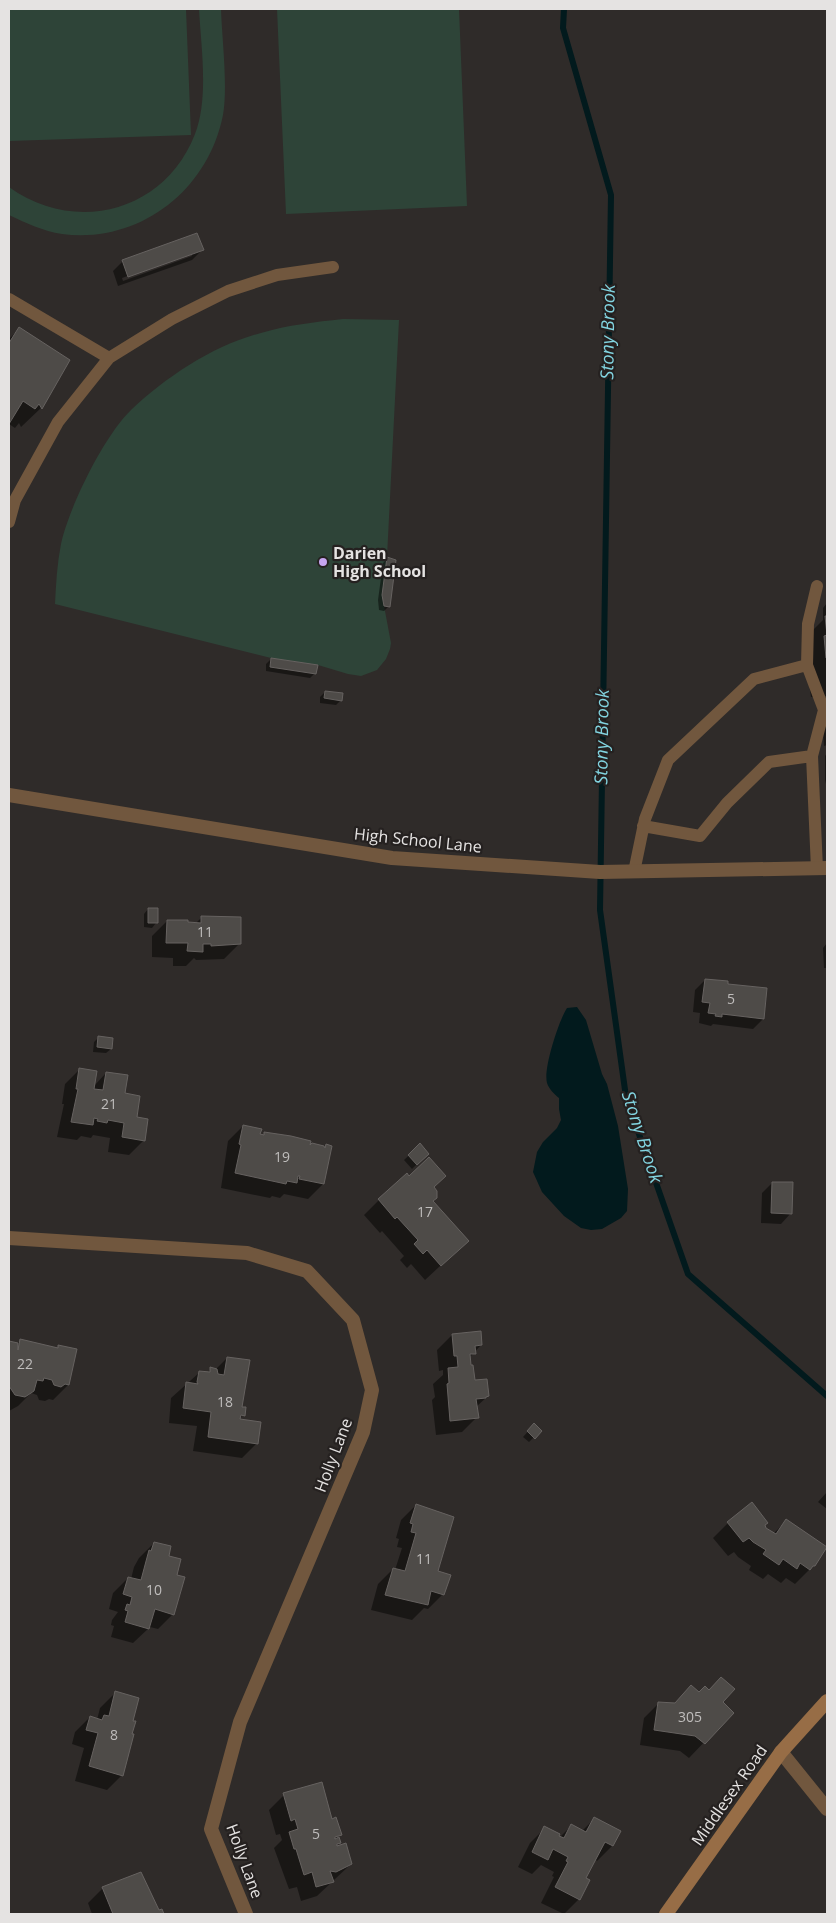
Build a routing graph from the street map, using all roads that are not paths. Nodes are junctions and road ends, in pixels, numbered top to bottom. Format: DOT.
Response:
graph roads {
  1 [pos="333,267"];
  2 [pos="9,299"];
  3 [pos="109,358"];
  4 [pos="9,522"];
  5 [pos="816,586"];
  6 [pos="807,665"];
  7 [pos="812,756"];
  8 [pos="9,795"];
  9 [pos="643,826"];
  10 [pos="822,869"];
  11 [pos="634,872"];
  12 [pos="9,1238"];
  13 [pos="827,1701"];
  14 [pos="781,1752"];
  15 [pos="827,1810"];
  16 [pos="246,1914"];
  17 [pos="666,1914"];
  1 -- 3 [label="lane"];
  2 -- 3 [label="lane"];
  3 -- 4 [label="lane"];
  5 -- 6 [label="lane"];
  6 -- 7 [label="lane"];
  6 -- 9 [label="lane"];
  7 -- 9 [label="lane"];
  7 -- 10 [label="lane"];
  8 -- 11 [label="street, High School Lane"];
  9 -- 11 [label="lane"];
  10 -- 11 [label="street, High School Lane"];
  12 -- 16 [label="street, Holly Lane"];
  13 -- 14 [label="main road, Middlesex Road"];
  14 -- 15 [label="street"];
  14 -- 17 [label="main road, Middlesex Road"];
}
